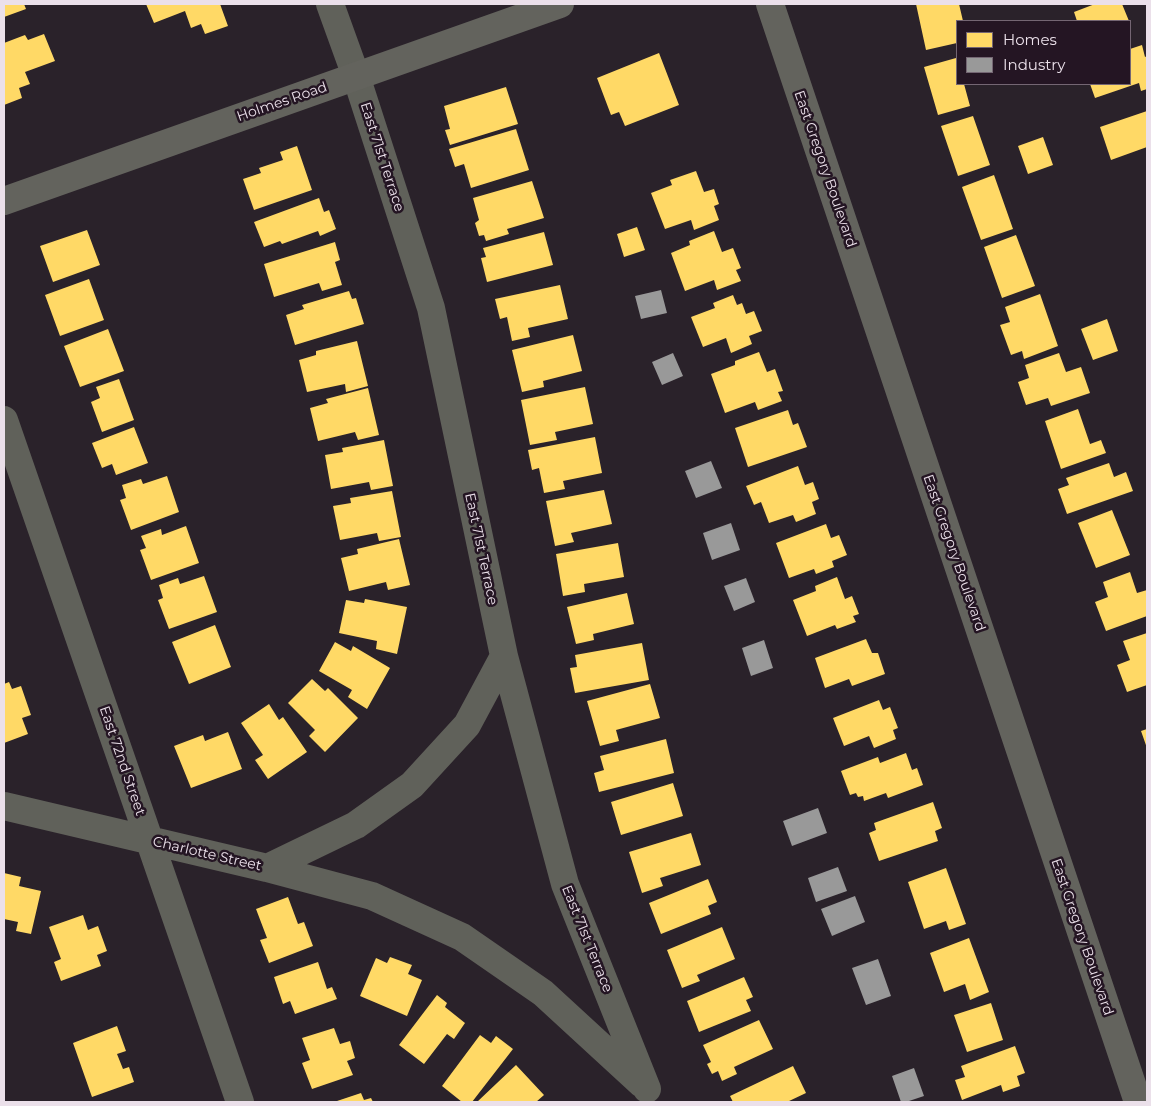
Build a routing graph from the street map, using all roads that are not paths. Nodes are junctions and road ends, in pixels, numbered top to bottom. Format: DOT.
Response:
graph roads {
  1 [pos="330,4"];
  2 [pos="560,4"];
  3 [pos="770,4"];
  4 [pos="356,76"];
  5 [pos="4,201"];
  6 [pos="4,420"];
  7 [pos="504,656"];
  8 [pos="4,806"];
  9 [pos="149,840"];
  10 [pos="267,868"];
  11 [pos="650,1096"];
  12 [pos="240,1102"];
  13 [pos="1138,1102"];
  1 -- 4 [label="street, East 71st Terrace"];
  2 -- 4 [label="main road, Holmes Road"];
  3 -- 13 [label="main road, East Gregory Boulevard"];
  4 -- 5 [label="main road, Holmes Road"];
  4 -- 7 [label="street, East 71st Terrace"];
  6 -- 9 [label="street, East 72nd Street"];
  7 -- 10 [label="street, Charlotte Street"];
  7 -- 11 [label="street, East 71st Terrace"];
  8 -- 9 [label="street, Charlotte Street"];
  9 -- 10 [label="street, Charlotte Street"];
  9 -- 12 [label="street, East 72nd Street"];
  10 -- 11 [label="street, East 71st Terrace"];
}
